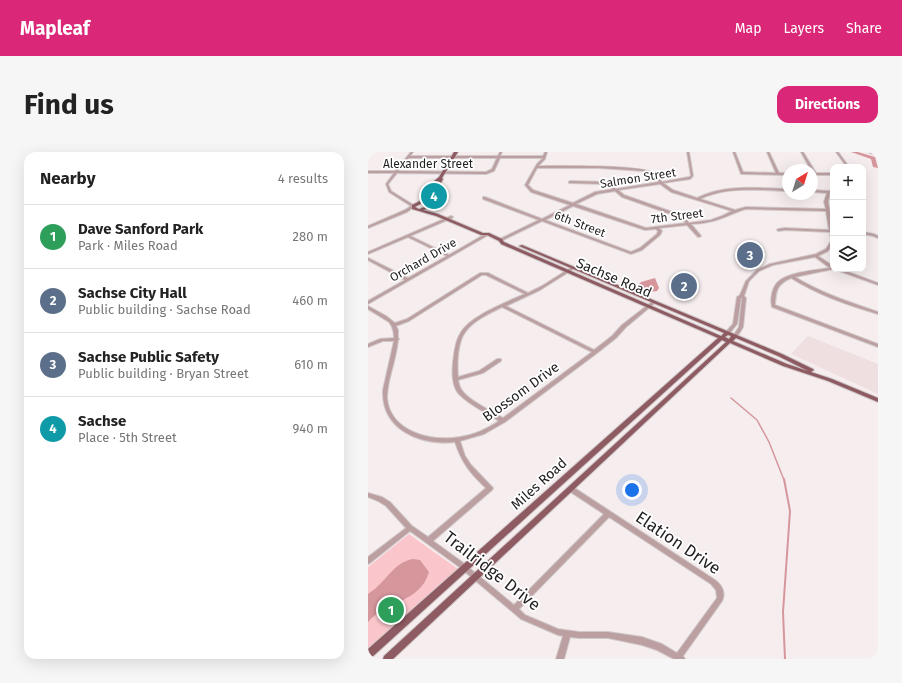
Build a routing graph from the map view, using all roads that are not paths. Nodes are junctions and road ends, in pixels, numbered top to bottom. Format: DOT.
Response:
graph roads {
  1 [pos="412,152"];
  2 [pos="456,152"];
  3 [pos="501,152"];
  4 [pos="546,152"];
  5 [pos="688,152"];
  6 [pos="734,152"];
  7 [pos="768,152"];
  8 [pos="802,152"];
  9 [pos="837,152"];
  10 [pos="871,152"];
  11 [pos="878,154"];
  12 [pos="408,157"];
  13 [pos="453,157"];
  14 [pos="545,157"];
  15 [pos="498,158"];
  16 [pos="809,164"];
  17 [pos="846,164"];
  18 [pos="537,167"];
  19 [pos="368,172"];
  20 [pos="395,173"];
  21 [pos="443,173"];
  22 [pos="778,174"];
  23 [pos="782,174"];
  24 [pos="818,174"];
  25 [pos="830,174"];
  26 [pos="440,178"];
  27 [pos="570,182"];
  28 [pos="661,183"];
  29 [pos="615,190"];
  30 [pos="782,190"];
  31 [pos="818,191"];
  32 [pos="830,192"];
  33 [pos="484,198"];
  34 [pos="697,199"];
  35 [pos="408,201"];
  36 [pos="420,202"];
  37 [pos="574,204"];
  38 [pos="429,205"];
  39 [pos="415,208"];
  40 [pos="828,210"];
  41 [pos="735,211"];
  42 [pos="451,217"];
  43 [pos="447,219"];
  44 [pos="543,219"];
  45 [pos="830,220"];
  46 [pos="688,224"];
  47 [pos="368,227"];
  48 [pos="657,228"];
  49 [pos="779,230"];
  50 [pos="830,231"];
  51 [pos="866,233"];
  52 [pos="488,234"];
  53 [pos="408,236"];
  54 [pos="699,236"];
  55 [pos="832,236"];
  56 [pos="878,237"];
  57 [pos="501,240"];
  58 [pos="368,253"];
  59 [pos="815,255"];
  60 [pos="449,256"];
  61 [pos="368,259"];
  62 [pos="830,266"];
  63 [pos="830,269"];
  64 [pos="570,270"];
  65 [pos="844,272"];
  66 [pos="792,277"];
  67 [pos="408,280"];
  68 [pos="878,284"];
  69 [pos="527,294"];
  70 [pos="742,296"];
  71 [pos="368,303"];
  72 [pos="651,304"];
  73 [pos="503,306"];
  74 [pos="368,307"];
  75 [pos="878,313"];
  76 [pos="394,325"];
  77 [pos="724,335"];
  78 [pos="732,338"];
  79 [pos="397,339"];
  80 [pos="368,346"];
  81 [pos="878,346"];
  82 [pos="595,352"];
  83 [pos="499,360"];
  84 [pos="456,379"];
  85 [pos="878,400"];
  86 [pos="502,420"];
  87 [pos="616,432"];
  88 [pos="626,438"];
  89 [pos="457,440"];
  90 [pos="571,489"];
  91 [pos="368,494"];
  92 [pos="608,514"];
  93 [pos="410,528"];
  94 [pos="428,541"];
  95 [pos="368,561"];
  96 [pos="465,568"];
  97 [pos="475,577"];
  98 [pos="514,610"];
  99 [pos="568,633"];
  100 [pos="368,655"];
  101 [pos="679,658"];
  102 [pos="387,659"];
  103 [pos="560,659"];
  1 -- 12 [label="street, Sachse Road"];
  2 -- 13 [label="main road"];
  3 -- 15 [label="street"];
  4 -- 14 [label="street, 7th Street"];
  5 -- 28 [label="street, Salmon Street"];
  6 -- 22 [label="street"];
  7 -- 22 [label="street"];
  8 -- 16 [label="street"];
  9 -- 17 [label="street"];
  10 -- 11 [label="street"];
  12 -- 13 [label="street"];
  12 -- 20 [label="street, Sachse Road"];
  13 -- 15 [label="street"];
  13 -- 21 [label="main road"];
  14 -- 15 [label="street"];
  14 -- 18 [label="street, 7th Street"];
  15 -- 21 [label="street, Alexander Street"];
  18 -- 28 [label="street"];
  18 -- 37 [label="street, 7th Street"];
  19 -- 20 [label="street, Alexander Street"];
  20 -- 21 [label="street, Alexander Street"];
  20 -- 35 [label="street, Sachse Road"];
  21 -- 26 [label="main road"];
  22 -- 23 [label="street"];
  24 -- 25 [label="street"];
  26 -- 36 [label="main road"];
  26 -- 38 [label="main road"];
  27 -- 29 [label="street"];
  28 -- 29 [label="street, Salmon Street"];
  28 -- 34 [label="street"];
  29 -- 37 [label="street, Salmon Street"];
  29 -- 46 [label="street"];
  30 -- 34 [label="street"];
  31 -- 32 [label="street"];
  32 -- 40 [label="street"];
  33 -- 44 [label="street, 6th Street"];
  34 -- 41 [label="street"];
  35 -- 36 [label="street, Sachse Road"];
  35 -- 39 [label="street, Sachse Road"];
  36 -- 38 [label="main road, Sachse Road"];
  36 -- 39 [label="main road"];
  37 -- 44 [label="street, Salmon Street"];
  37 -- 48 [label="street, 7th Street"];
  38 -- 39 [label="main road"];
  38 -- 42 [label="main road, Sachse Road"];
  39 -- 43 [label="main road, Sachse Road"];
  39 -- 47 [label="street"];
  40 -- 41 [label="street, 7th Street"];
  40 -- 45 [label="street"];
  41 -- 46 [label="street, 7th Street"];
  42 -- 43 [label="street"];
  42 -- 52 [label="main road, Sachse Road"];
  43 -- 52 [label="main road, Sachse Road"];
  43 -- 53 [label="street"];
  44 -- 48 [label="street, 6th Street"];
  44 -- 57 [label="street, Salmon Street"];
  46 -- 48 [label="street, 7th Street"];
  46 -- 54 [label="street"];
  49 -- 50 [label="street"];
  51 -- 56 [label="street"];
  52 -- 57 [label="main road, Sachse Road"];
  52 -- 60 [label="street, Orchard Drive"];
  53 -- 58 [label="street"];
  53 -- 60 [label="street"];
  55 -- 59 [label="street"];
  57 -- 64 [label="main road, Sachse Road"];
  59 -- 62 [label="street"];
  59 -- 70 [label="street"];
  60 -- 67 [label="street, Orchard Drive"];
  61 -- 67 [label="street"];
  63 -- 66 [label="street"];
  64 -- 69 [label="street"];
  64 -- 72 [label="main road, Sachse Road"];
  65 -- 68 [label="street"];
  66 -- 75 [label="street"];
  66 -- 81 [label="street"];
  67 -- 71 [label="street, Orchard Drive"];
  69 -- 73 [label="street"];
  69 -- 76 [label="street"];
  70 -- 77 [label="street"];
  70 -- 78 [label="street"];
  72 -- 77 [label="main road, Sachse Road"];
  72 -- 82 [label="street, Blossom Drive"];
  73 -- 82 [label="street"];
  73 -- 84 [label="street"];
  74 -- 76 [label="street"];
  76 -- 79 [label="street, Blossom Drive"];
  77 -- 78 [label="main road, Sachse Road"];
  77 -- 87 [label="main road, Miles Road"];
  78 -- 85 [label="main road, Sachse Road"];
  78 -- 88 [label="main road, Miles Road"];
  79 -- 80 [label="street"];
  79 -- 89 [label="street, Blossom Drive"];
  82 -- 86 [label="street, Blossom Drive"];
  83 -- 84 [label="street"];
  84 -- 86 [label="street"];
  86 -- 89 [label="street, Blossom Drive"];
  87 -- 88 [label="main road"];
  87 -- 96 [label="main road, Miles Road"];
  88 -- 90 [label="main road, Miles Road"];
  89 -- 94 [label="street"];
  90 -- 92 [label="street, Elation Drive"];
  90 -- 97 [label="main road, Miles Road"];
  91 -- 93 [label="street, Trailridge Drive"];
  92 -- 98 [label="street"];
  92 -- 101 [label="street, Elation Drive"];
  93 -- 94 [label="street, Trailridge Drive"];
  93 -- 95 [label="street"];
  94 -- 96 [label="street, Trailridge Drive"];
  96 -- 97 [label="street, Trailridge Drive"];
  96 -- 100 [label="main road, Miles Road"];
  97 -- 98 [label="street, Trailridge Drive"];
  97 -- 102 [label="main road, Miles Road"];
  98 -- 99 [label="street, Trailridge Drive"];
  99 -- 101 [label="street, Trailridge Drive"];
  99 -- 103 [label="street"];
}
